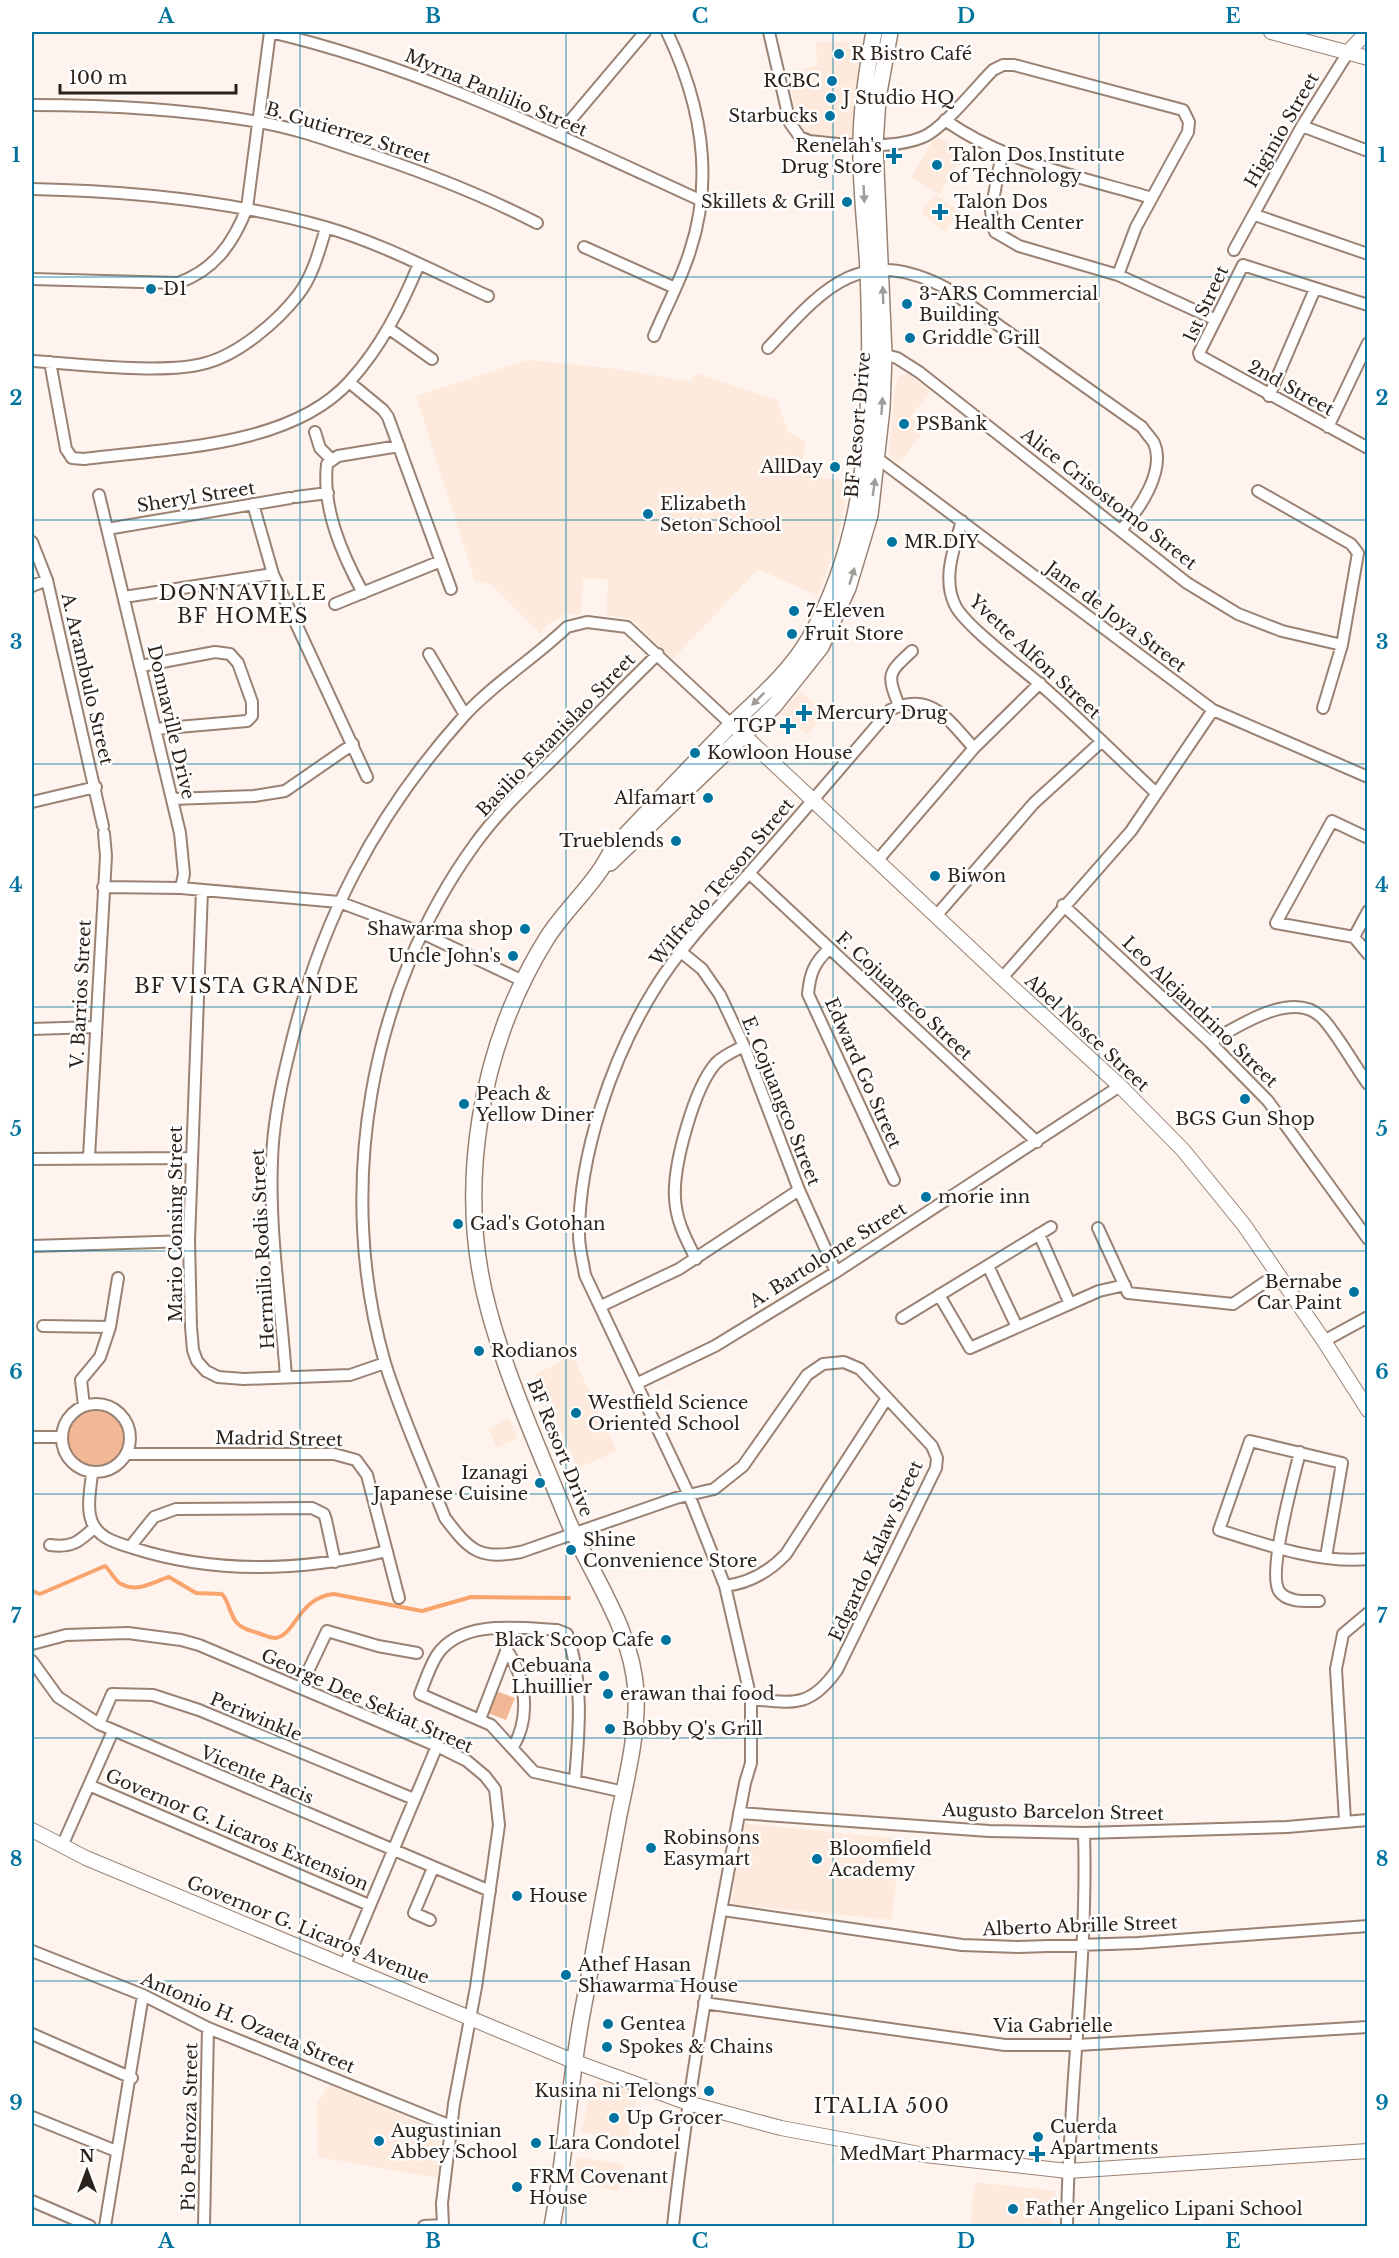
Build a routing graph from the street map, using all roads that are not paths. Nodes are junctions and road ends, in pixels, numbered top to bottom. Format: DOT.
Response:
graph roads {
  1 [pos="270,32"];
  2 [pos="645,32"];
  3 [pos="667,32"];
  4 [pos="769,32"];
  5 [pos="874,32"];
  6 [pos="890,32"];
  7 [pos="1271,32"];
  8 [pos="1367,32"];
  9 [pos="1349,51"];
  10 [pos="1368,58"];
  11 [pos="32,105"];
  12 [pos="945,120"];
  13 [pos="260,122"];
  14 [pos="1302,126"];
  15 [pos="558,135"];
  16 [pos="868,145"];
  17 [pos="1368,151"];
  18 [pos="1002,153"];
  19 [pos="32,189"];
  20 [pos="1152,198"];
  21 [pos="702,201"];
  22 [pos="247,208"];
  23 [pos="1255,215"];
  24 [pos="537,223"];
  25 [pos="326,228"];
  26 [pos="584,247"];
  27 [pos="1234,250"];
  28 [pos="1368,254"];
  29 [pos="420,264"];
  30 [pos="875,271"];
  31 [pos="1118,274"];
  32 [pos="32,279"];
  33 [pos="674,287"];
  34 [pos="1315,289"];
  35 [pos="488,296"];
  36 [pos="1368,305"];
  37 [pos="1214,319"];
  38 [pos="388,328"];
  39 [pos="654,336"];
  40 [pos="1368,343"];
  41 [pos="768,348"];
  42 [pos="877,353"];
  43 [pos="1200,356"];
  44 [pos="432,359"];
  45 [pos="32,362"];
  46 [pos="50,362"];
  47 [pos="349,382"];
  48 [pos="1269,396"];
  49 [pos="1328,427"];
  50 [pos="315,432"];
  51 [pos="399,446"];
  52 [pos="1368,448"];
  53 [pos="865,450"];
  54 [pos="331,459"];
  55 [pos="878,459"];
  56 [pos="1258,491"];
  57 [pos="328,493"];
  58 [pos="99,495"];
  59 [pos="253,504"];
  60 [pos="962,521"];
  61 [pos="107,529"];
  62 [pos="1121,530"];
  63 [pos="32,542"];
  64 [pos="441,561"];
  65 [pos="273,574"];
  66 [pos="47,580"];
  67 [pos="32,586"];
  68 [pos="451,589"];
  69 [pos="363,593"];
  70 [pos="124,597"];
  71 [pos="335,604"];
  72 [pos="1342,645"];
  73 [pos="912,651"];
  74 [pos="429,654"];
  75 [pos="658,654"];
  76 [pos="141,666"];
  77 [pos="1040,683"];
  78 [pos="899,705"];
  79 [pos="1323,708"];
  80 [pos="1213,710"];
  81 [pos="465,715"];
  82 [pos="732,724"];
  83 [pos="155,729"];
  84 [pos="745,735"];
  85 [pos="1101,742"];
  86 [pos="352,744"];
  87 [pos="974,748"];
  88 [pos="367,777"];
  89 [pos="1368,777"];
  90 [pos="96,787"];
  91 [pos="1155,792"];
  92 [pos="172,799"];
  93 [pos="812,800"];
  94 [pos="32,802"];
  95 [pos="104,829"];
  96 [pos="1368,838"];
  97 [pos="877,861"];
  98 [pos="603,867"];
  99 [pos="749,873"];
  100 [pos="103,886"];
  101 [pos="181,888"];
  102 [pos="202,890"];
  103 [pos="339,902"];
  104 [pos="1063,905"];
  105 [pos="1368,911"];
  106 [pos="936,916"];
  107 [pos="422,933"];
  108 [pos="1354,937"];
  109 [pos="829,949"];
  110 [pos="681,952"];
  111 [pos="1368,954"];
  112 [pos="1002,978"];
  113 [pos="523,981"];
  114 [pos="95,1027"];
  115 [pos="32,1029"];
  116 [pos="1210,1042"];
  117 [pos="744,1046"];
  118 [pos="1368,1084"];
  119 [pos="1120,1086"];
  120 [pos="1037,1142"];
  121 [pos="89,1157"];
  122 [pos="191,1158"];
  123 [pos="32,1159"];
  124 [pos="894,1180"];
  125 [pos="799,1190"];
  126 [pos="1051,1227"];
  127 [pos="1098,1228"];
  128 [pos="1039,1234"];
  129 [pos="1368,1239"];
  130 [pos="189,1241"];
  131 [pos="32,1246"];
  132 [pos="696,1258"];
  133 [pos="988,1266"];
  134 [pos="836,1272"];
  135 [pos="1277,1274"];
  136 [pos="118,1278"];
  137 [pos="1125,1285"];
  138 [pos="939,1295"];
  139 [pos="1070,1304"];
  140 [pos="601,1306"];
  141 [pos="1368,1317"];
  142 [pos="902,1318"];
  143 [pos="43,1326"];
  144 [pos="110,1327"];
  145 [pos="1017,1327"];
  146 [pos="1324,1341"];
  147 [pos="386,1363"];
  148 [pos="286,1377"];
  149 [pos="638,1383"];
  150 [pos="887,1398"];
  151 [pos="84,1406"];
  152 [pos="1368,1410"];
  153 [pos="32,1437"];
  154 [pos="61,1437"];
  155 [pos="1300,1452"];
  156 [pos="126,1455"];
  157 [pos="92,1472"];
  158 [pos="689,1495"];
  159 [pos="95,1527"];
  160 [pos="573,1532"];
  161 [pos="50,1545"];
  162 [pos="130,1547"];
  163 [pos="1278,1548"];
  164 [pos="387,1551"];
  165 [pos="1326,1557"];
  166 [pos="1368,1560"];
  167 [pos="335,1562"];
  168 [pos="725,1586"];
  169 [pos="399,1598"];
  170 [pos="1319,1601"];
  171 [pos="1368,1613"];
  172 [pos="515,1628"];
  173 [pos="32,1644"];
  174 [pos="506,1649"];
  175 [pos="417,1653"];
  176 [pos="32,1661"];
  177 [pos="300,1688"];
  178 [pos="751,1699"];
  179 [pos="480,1719"];
  180 [pos="99,1724"];
  181 [pos="112,1731"];
  182 [pos="437,1746"];
  183 [pos="513,1747"];
  184 [pos="575,1780"];
  185 [pos="91,1786"];
  186 [pos="624,1792"];
  187 [pos="414,1800"];
  188 [pos="739,1813"];
  189 [pos="1368,1820"];
  190 [pos="1345,1821"];
  191 [pos="32,1830"];
  192 [pos="1084,1833"];
  193 [pos="62,1846"];
  194 [pos="392,1851"];
  195 [pos="433,1868"];
  196 [pos="490,1892"];
  197 [pos="369,1905"];
  198 [pos="723,1910"];
  199 [pos="430,1920"];
  200 [pos="1368,1926"];
  201 [pos="1081,1945"];
  202 [pos="32,1951"];
  203 [pos="345,1965"];
  204 [pos="143,1995"];
  205 [pos="704,2003"];
  206 [pos="470,2016"];
  207 [pos="1368,2027"];
  208 [pos="208,2028"];
  209 [pos="32,2034"];
  210 [pos="1078,2045"];
  211 [pos="573,2061"];
  212 [pos="132,2078"];
  213 [pos="688,2103"];
  214 [pos="32,2117"];
  215 [pos="452,2126"];
  216 [pos="116,2151"];
  217 [pos="1368,2151"];
  218 [pos="1068,2171"];
  219 [pos="32,2201"];
  220 [pos="90,2226"];
  221 [pos="105,2226"];
  222 [pos="204,2226"];
  223 [pos="424,2226"];
  224 [pos="443,2226"];
  225 [pos="552,2226"];
  226 [pos="673,2226"];
  227 [pos="1067,2226"];
  1 -- 13 [label="street"];
  1 -- 15 [label="street, Myrna Panlilio Street"];
  2 -- 15 [label="street"];
  3 -- 21 [label="street"];
  4 -- 16 [label="street"];
  5 -- 16 [label="main road, BF Resort Drive"];
  6 -- 16 [label="main road, BF Resort Drive"];
  7 -- 9 [label="street"];
  8 -- 9 [label="street, Higinio Street"];
  9 -- 10 [label="street"];
  9 -- 14 [label="street, Higinio Street"];
  11 -- 13 [label="street, B. Gutierrez Street"];
  12 -- 16 [label="street"];
  12 -- 18 [label="street"];
  12 -- 20 [label="street"];
  13 -- 22 [label="street"];
  13 -- 24 [label="street, B. Gutierrez Street"];
  14 -- 17 [label="street"];
  14 -- 23 [label="street, Higinio Street"];
  15 -- 21 [label="street, Myrna Panlilio Street"];
  16 -- 30 [label="main road, BF Resort Drive"];
  18 -- 20 [label="street"];
  18 -- 31 [label="street"];
  19 -- 22 [label="street"];
  20 -- 31 [label="street"];
  21 -- 33 [label="street"];
  22 -- 25 [label="street"];
  22 -- 32 [label="street"];
  23 -- 27 [label="street, Higinio Street"];
  23 -- 28 [label="street"];
  25 -- 29 [label="street"];
  25 -- 46 [label="street"];
  26 -- 33 [label="street"];
  29 -- 35 [label="street"];
  29 -- 38 [label="street"];
  30 -- 41 [label="street"];
  30 -- 42 [label="main road, BF Resort Drive"];
  30 -- 62 [label="street"];
  31 -- 37 [label="street"];
  33 -- 39 [label="street"];
  34 -- 36 [label="street"];
  34 -- 37 [label="street, 1st Street"];
  34 -- 48 [label="street"];
  37 -- 43 [label="street, 1st Street"];
  38 -- 44 [label="street"];
  38 -- 47 [label="street"];
  40 -- 49 [label="street"];
  42 -- 53 [label="main road, BF Resort Drive"];
  55 -- 42 [label="main road, BF Resort Drive, one-way"];
  42 -- 62 [label="street, Alice Crisostomo Street"];
  43 -- 48 [label="street, 2nd Street"];
  45 -- 46 [label="street"];
  46 -- 47 [label="street"];
  47 -- 51 [label="street"];
  48 -- 49 [label="street, 2nd Street"];
  49 -- 52 [label="street, 2nd Street"];
  50 -- 54 [label="street"];
  51 -- 54 [label="street"];
  51 -- 64 [label="street"];
  53 -- 55 [label="street, Jane de Joya Street"];
  53 -- 82 [label="main road, BF Resort Drive, one-way"];
  54 -- 57 [label="street"];
  55 -- 60 [label="street, Jane de Joya Street"];
  84 -- 55 [label="main road, BF Resort Drive, one-way"];
  56 -- 72 [label="street"];
  57 -- 59 [label="street, Sheryl Street"];
  57 -- 69 [label="street"];
  58 -- 61 [label="street, Donnaville Drive"];
  59 -- 61 [label="street, Sheryl Street"];
  59 -- 65 [label="street"];
  60 -- 77 [label="street, Yvette Alfon Street"];
  60 -- 80 [label="street, Jane de Joya Street"];
  61 -- 70 [label="street, Donnaville Drive"];
  62 -- 72 [label="street, Alice Crisostomo Street"];
  63 -- 66 [label="street, A. Arambulo Street"];
  64 -- 68 [label="street"];
  64 -- 69 [label="street"];
  65 -- 70 [label="street"];
  65 -- 86 [label="street"];
  66 -- 67 [label="street"];
  66 -- 90 [label="street, A. Arambulo Street"];
  69 -- 71 [label="street"];
  70 -- 76 [label="street, Donnaville Drive"];
  72 -- 79 [label="street"];
  73 -- 78 [label="street"];
  74 -- 81 [label="street"];
  75 -- 81 [label="street, Hermilio Rodis Street"];
  75 -- 82 [label="street, Hermilio Rodis Street"];
  75 -- 107 [label="street, Basilio Estanislao Street"];
  76 -- 83 [label="street, Donnaville Drive"];
  76 -- 83 [label="street"];
  77 -- 85 [label="street, Yvette Alfon Street"];
  77 -- 87 [label="street"];
  78 -- 87 [label="street"];
  78 -- 93 [label="street"];
  80 -- 89 [label="street, Jane de Joya Street"];
  80 -- 91 [label="street"];
  81 -- 103 [label="street, Hermilio Rodis Street"];
  82 -- 84 [label="street, Abel Nosce Street"];
  82 -- 98 [label="main road, BF Resort Drive"];
  83 -- 92 [label="street, Donnaville Drive"];
  84 -- 93 [label="street, Abel Nosce Street"];
  84 -- 98 [label="main road, BF Resort Drive"];
  85 -- 91 [label="street, Yvette Alfon Street"];
  85 -- 106 [label="street"];
  86 -- 88 [label="street"];
  86 -- 92 [label="street"];
  87 -- 97 [label="street"];
  90 -- 94 [label="street"];
  90 -- 95 [label="street, A. Arambulo Street"];
  91 -- 104 [label="street"];
  92 -- 101 [label="street, Donnaville Drive"];
  93 -- 97 [label="street, Abel Nosce Street"];
  93 -- 99 [label="street, Wilfredo Tecson Street"];
  95 -- 100 [label="street, V. Barrios Street"];
  96 -- 108 [label="street"];
  97 -- 106 [label="street, Abel Nosce Street"];
  98 -- 113 [label="main road, BF Resort Drive"];
  99 -- 109 [label="street, F. Cojuangco Street"];
  99 -- 110 [label="street, Wilfredo Tecson Street"];
  100 -- 101 [label="street"];
  100 -- 114 [label="street, V. Barrios Street"];
  101 -- 102 [label="street"];
  102 -- 103 [label="street"];
  102 -- 122 [label="street, Mario Consing Street"];
  103 -- 107 [label="street"];
  103 -- 148 [label="street, Hermilio Rodis Street"];
  104 -- 112 [label="street"];
  104 -- 116 [label="street, Leo Alejandrino Street"];
  105 -- 108 [label="street"];
  106 -- 112 [label="street, Abel Nosce Street"];
  107 -- 113 [label="street"];
  107 -- 147 [label="street, Basilio Estanislao Street"];
  108 -- 111 [label="street"];
  109 -- 120 [label="street, F. Cojuangco Street"];
  109 -- 124 [label="street, Edward Go Street"];
  110 -- 117 [label="street, E. Cojuangco Street"];
  110 -- 140 [label="street, Wilfredo Tecson Street"];
  112 -- 119 [label="street, Abel Nosce Street"];
  113 -- 160 [label="main road, BF Resort Drive"];
  114 -- 115 [label="street"];
  114 -- 121 [label="street, V. Barrios Street"];
  116 -- 118 [label="street"];
  116 -- 129 [label="street, Leo Alejandrino Street"];
  117 -- 125 [label="street, E. Cojuangco Street"];
  117 -- 132 [label="street"];
  119 -- 120 [label="street, A. Bartolome Street"];
  119 -- 135 [label="street, Abel Nosce Street"];
  120 -- 134 [label="street, A. Bartolome Street"];
  121 -- 122 [label="street"];
  121 -- 123 [label="street"];
  122 -- 130 [label="street, Mario Consing Street"];
  125 -- 132 [label="street"];
  125 -- 134 [label="street, E. Cojuangco Street"];
  126 -- 128 [label="street"];
  127 -- 137 [label="street"];
  128 -- 133 [label="street"];
  128 -- 139 [label="street"];
  130 -- 131 [label="street"];
  130 -- 148 [label="street, Mario Consing Street"];
  132 -- 140 [label="street"];
  133 -- 138 [label="street"];
  133 -- 145 [label="street"];
  134 -- 149 [label="street, A. Bartolome Street"];
  135 -- 137 [label="street"];
  135 -- 146 [label="street, Abel Nosce Street"];
  136 -- 144 [label="street"];
  137 -- 139 [label="street"];
  138 -- 142 [label="street"];
  138 -- 145 [label="street"];
  139 -- 145 [label="street"];
  140 -- 149 [label="street, Wilfredo Tecson Street"];
  141 -- 146 [label="street"];
  143 -- 144 [label="street"];
  144 -- 151 [label="street"];
  146 -- 152 [label="street, Abel Nosce Street"];
  147 -- 148 [label="street, Mario Consing Street"];
  147 -- 160 [label="street, Basilio Estanislao Street"];
  149 -- 158 [label="street, Wilfredo Tecson Street"];
  150 -- 158 [label="street, Edgardo Kalaw Street"];
  150 -- 168 [label="street"];
  150 -- 178 [label="street, Edgardo Kalaw Street"];
  151 -- 154 [label="street"];
  151 -- 156 [label="street"];
  153 -- 154 [label="street"];
  154 -- 157 [label="street"];
  155 -- 163 [label="street"];
  155 -- 163 [label="street"];
  155 -- 165 [label="street"];
  156 -- 157 [label="street"];
  156 -- 164 [label="street, Madrid Street"];
  157 -- 159 [label="street"];
  158 -- 160 [label="street, Edgardo Kalaw Street"];
  158 -- 168 [label="street, Wilfredo Tecson Street"];
  159 -- 161 [label="street"];
  159 -- 162 [label="street"];
  160 -- 186 [label="main road, BF Resort Drive"];
  162 -- 167 [label="street"];
  162 -- 167 [label="street"];
  163 -- 165 [label="street"];
  163 -- 170 [label="street"];
  164 -- 167 [label="street"];
  164 -- 169 [label="street, Madrid Street"];
  165 -- 166 [label="street"];
  168 -- 178 [label="street, Wilfredo Tecson Street"];
  171 -- 190 [label="street"];
  172 -- 174 [label="street"];
  172 -- 179 [label="street"];
  172 -- 184 [label="street"];
  173 -- 177 [label="street, George Dee Sekiat Street"];
  174 -- 179 [label="street"];
  174 -- 183 [label="street"];
  175 -- 177 [label="street"];
  176 -- 180 [label="street, Vicente Pacis"];
  177 -- 182 [label="street, George Dee Sekiat Street"];
  178 -- 188 [label="street, Wilfredo Tecson Street"];
  179 -- 183 [label="street"];
  180 -- 181 [label="street, Vicente Pacis"];
  180 -- 187 [label="street, Periwinkle"];
  181 -- 185 [label="street"];
  181 -- 194 [label="street, Vicente Pacis"];
  182 -- 187 [label="street"];
  182 -- 196 [label="street, George Dee Sekiat Street"];
  183 -- 184 [label="street"];
  184 -- 186 [label="street"];
  185 -- 193 [label="street"];
  185 -- 197 [label="street, Governor G. Licaros Extension"];
  186 -- 211 [label="main road, BF Resort Drive"];
  187 -- 194 [label="street"];
  188 -- 192 [label="street, Augusto Barcelon Street"];
  188 -- 198 [label="street, Wilfredo Tecson Street"];
  189 -- 190 [label="street, Augusto Barcelon Street"];
  190 -- 192 [label="street, Augusto Barcelon Street"];
  191 -- 193 [label="street, Governor G. Licaros Avenue"];
  192 -- 201 [label="street"];
  193 -- 203 [label="street, Governor G. Licaros Avenue"];
  194 -- 195 [label="street, Vicente Pacis"];
  194 -- 197 [label="street"];
  195 -- 196 [label="street, Vicente Pacis"];
  195 -- 199 [label="street"];
  196 -- 206 [label="street, George Dee Sekiat Street"];
  197 -- 203 [label="street"];
  198 -- 201 [label="street, Alberto Abrille Street"];
  198 -- 205 [label="street, Wilfredo Tecson Street"];
  200 -- 201 [label="street, Alberto Abrille Street"];
  201 -- 210 [label="street"];
  202 -- 204 [label="street, Antonio H. Ozaeta Street"];
  203 -- 206 [label="street, Governor G. Licaros Avenue"];
  204 -- 208 [label="street, Antonio H. Ozaeta Street"];
  204 -- 212 [label="street"];
  205 -- 210 [label="street, Via Gabrielle"];
  205 -- 213 [label="street, Wilfredo Tecson Street"];
  206 -- 211 [label="street, Governor G. Licaros Avenue"];
  206 -- 215 [label="street, George Dee Sekiat Street"];
  207 -- 210 [label="street, Via Gabrielle"];
  208 -- 215 [label="street, Antonio H. Ozaeta Street"];
  208 -- 222 [label="street, Pio Pedroza Street"];
  209 -- 212 [label="street"];
  210 -- 218 [label="street"];
  211 -- 213 [label="street, Governor G. Licaros Avenue"];
  211 -- 225 [label="main road, BF Resort Drive"];
  212 -- 216 [label="street"];
  213 -- 218 [label="street, Governor G. Licaros Avenue"];
  213 -- 226 [label="street, Wilfredo Tecson Street"];
  214 -- 216 [label="street"];
  215 -- 224 [label="street, George Dee Sekiat Street"];
  216 -- 221 [label="street"];
  217 -- 218 [label="street, Governor G. Licaros Avenue"];
  218 -- 227 [label="street"];
  219 -- 220 [label="street"];
  223 -- 224 [label="street"];
}
